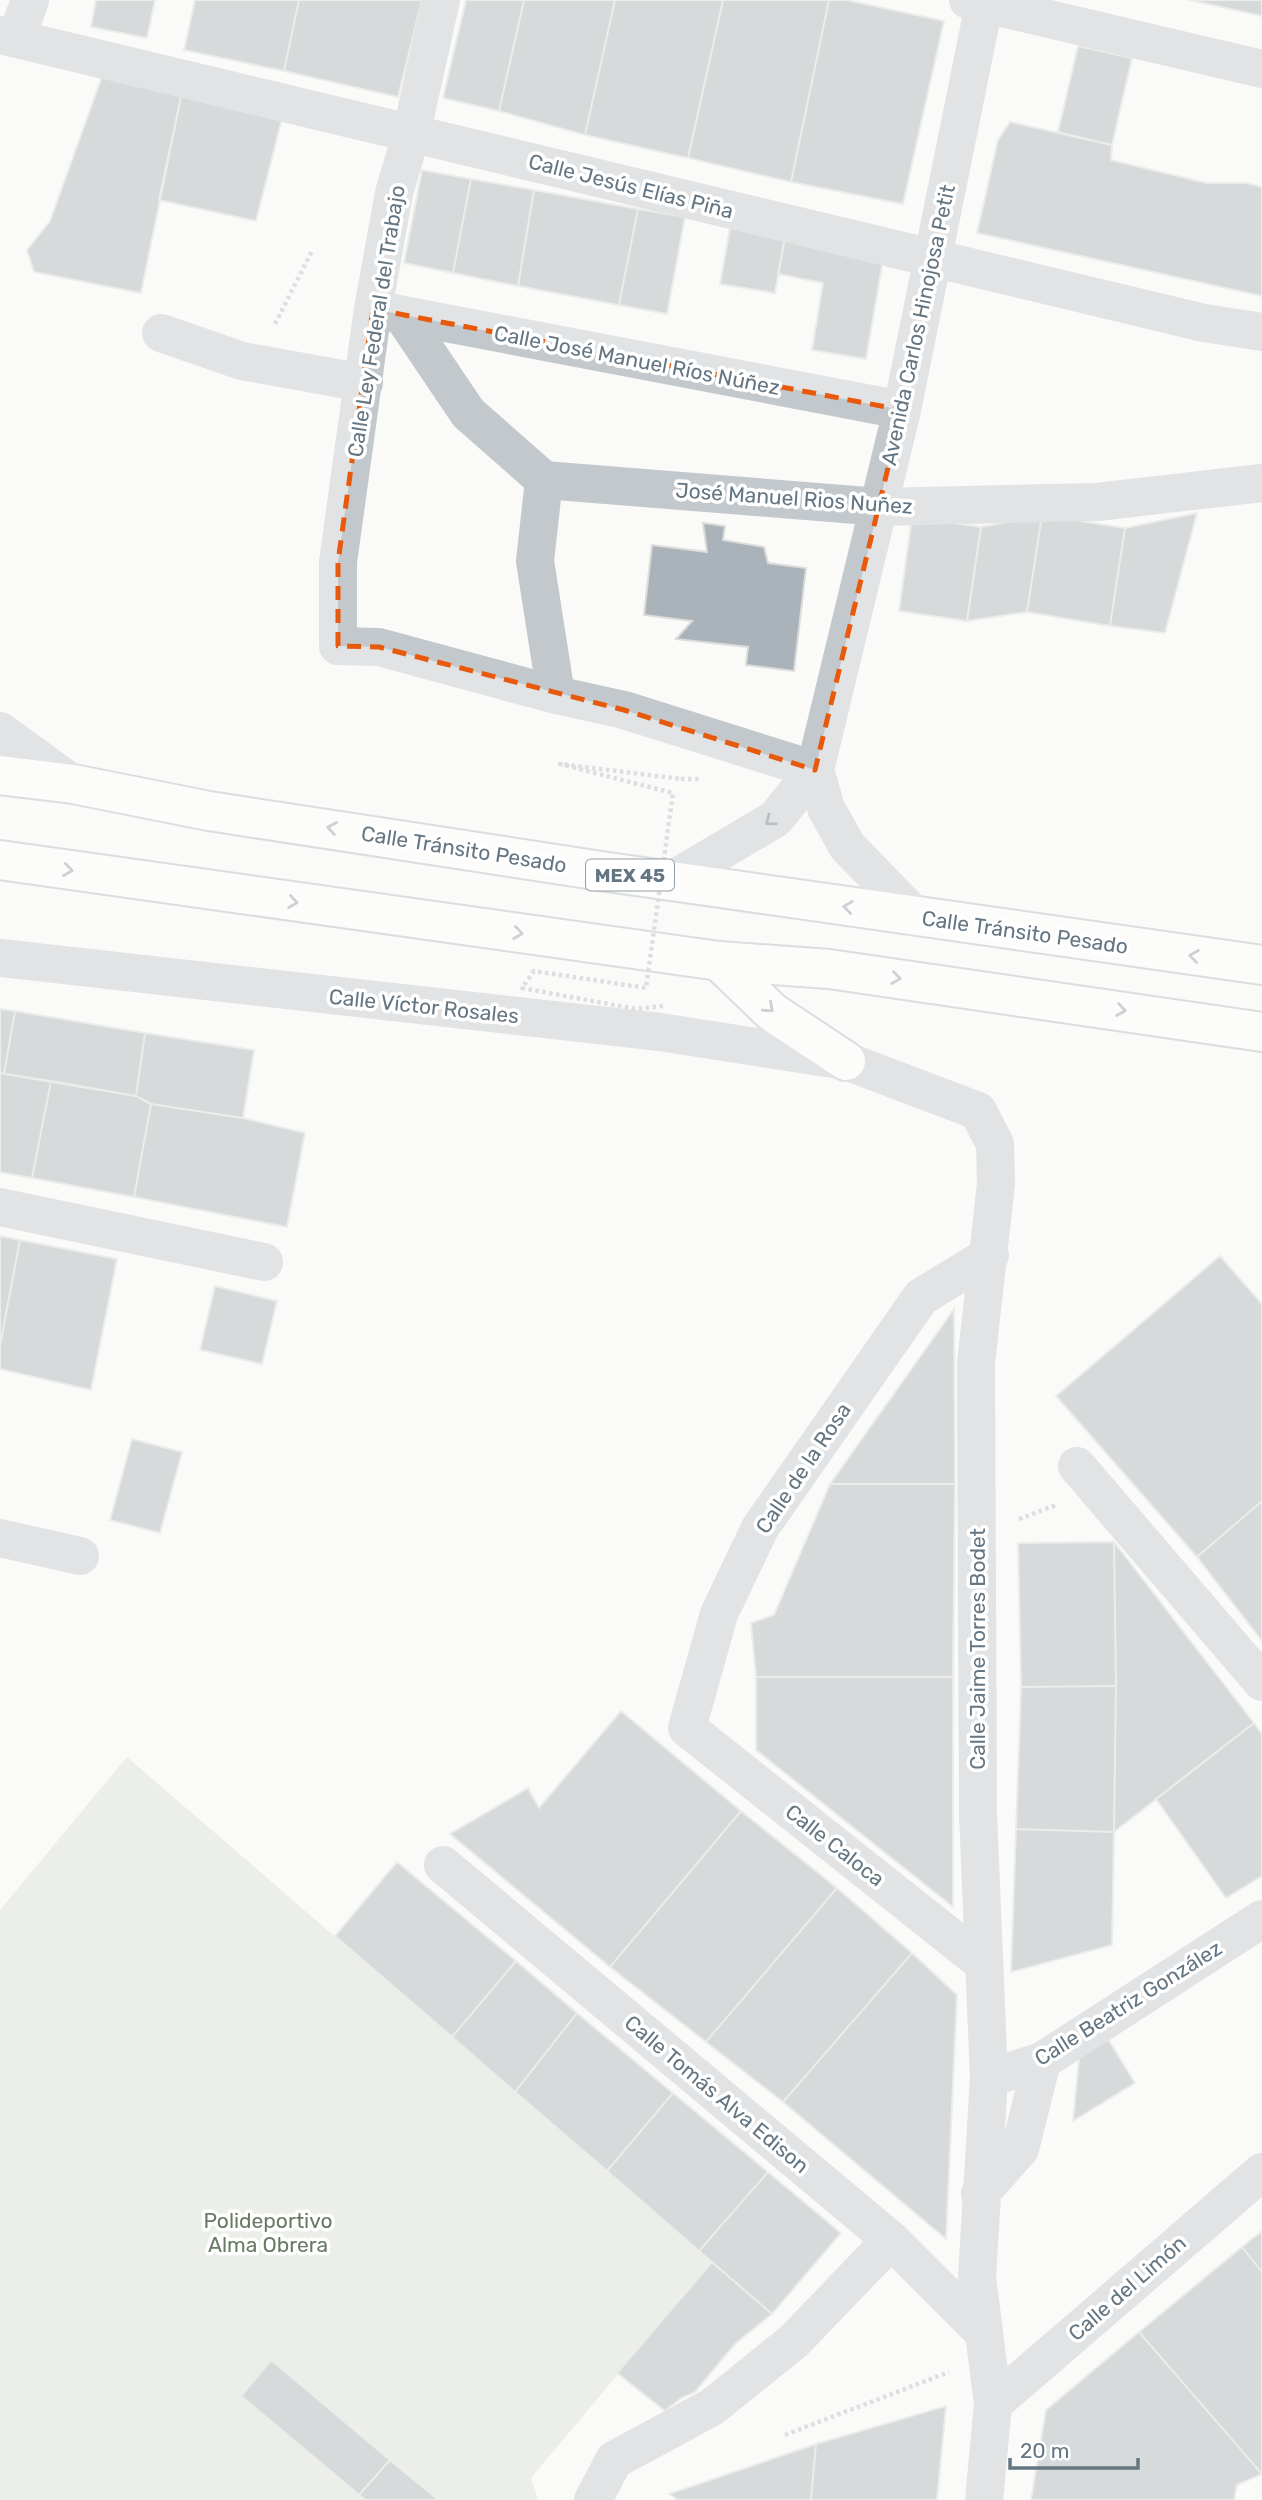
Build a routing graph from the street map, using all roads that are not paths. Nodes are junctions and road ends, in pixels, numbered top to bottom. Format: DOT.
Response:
graph roads {
  1 [pos="30,0"];
  2 [pos="442,0"];
  3 [pos="979,1"];
  4 [pos="8,37"];
  5 [pos="1262,69"];
  6 [pos="411,135"];
  7 [pos="933,257"];
  8 [pos="387,312"];
  9 [pos="1262,332"];
  10 [pos="161,334"];
  11 [pos="364,383"];
  12 [pos="902,410"];
  13 [pos="544,480"];
  14 [pos="1262,483"];
  15 [pos="880,507"];
  16 [pos="556,695"];
  17 [pos="0,731"];
  18 [pos="815,770"];
  19 [pos="0,775"];
  20 [pos="73,784"];
  21 [pos="0,860"];
  22 [pos="670,881"];
  23 [pos="916,916"];
  24 [pos="0,958"];
  25 [pos="719,961"];
  26 [pos="1262,965"];
  27 [pos="1262,1032"];
  28 [pos="846,1060"];
  29 [pos="0,1207"];
  30 [pos="990,1255"];
  31 [pos="264,1262"];
  32 [pos="1077,1466"];
  33 [pos="0,1538"];
  34 [pos="80,1556"];
  35 [pos="1262,1682"];
  36 [pos="687,1728"];
  37 [pos="443,1865"];
  38 [pos="1262,1919"];
  39 [pos="983,1963"];
  40 [pos="1042,2061"];
  41 [pos="989,2078"];
  42 [pos="1262,2172"];
  43 [pos="980,2194"];
  44 [pos="891,2240"];
  45 [pos="984,2346"];
  46 [pos="993,2404"];
  47 [pos="603,2497"];
  48 [pos="984,2500"];
  1 -- 4 [label="street"];
  2 -- 6 [label="street, Calle Ley Federal del Trabajo"];
  3 -- 5 [label="street"];
  3 -- 7 [label="street, Avenida Carlos Hinojosa Petit"];
  4 -- 6 [label="street, Calle Jesús Elías Piña"];
  6 -- 7 [label="street, Calle Jesús Elías Piña"];
  6 -- 8 [label="street, Calle Ley Federal del Trabajo"];
  7 -- 9 [label="street, Calle Jesús Elías Piña"];
  7 -- 12 [label="street, Avenida Carlos Hinojosa Petit"];
  8 -- 11 [label="street, Calle Ley Federal del Trabajo"];
  8 -- 12 [label="street, Calle José Manuel Ríos Núñez"];
  8 -- 13 [label="street"];
  10 -- 11 [label="street"];
  11 -- 16 [label="street, Calle Ley Federal del Trabajo"];
  12 -- 15 [label="street, Avenida Carlos Hinojosa Petit"];
  13 -- 15 [label="street, José Manuel Rios Nuñez"];
  13 -- 16 [label="street"];
  14 -- 15 [label="street, José Manuel Rios Nuñez"];
  15 -- 18 [label="street, Avenida Carlos Hinojosa Petit"];
  16 -- 18 [label="street"];
  17 -- 20 [label="street"];
  18 -- 22 [label="street, one-way"];
  18 -- 23 [label="street"];
  19 -- 20 [label="main road, Calle Tránsito Pesado / MEX 45"];
  22 -- 20 [label="main road, Calle Tránsito Pesado / MEX 45, one-way"];
  21 -- 25 [label="main road, one-way"];
  23 -- 22 [label="main road, Calle Tránsito Pesado / MEX 45, one-way"];
  26 -- 23 [label="main road, Calle Tránsito Pesado / MEX 45, one-way"];
  24 -- 28 [label="street, Calle Víctor Rosales"];
  25 -- 27 [label="main road, one-way"];
  25 -- 28 [label="main road, one-way"];
  28 -- 30 [label="street, Calle Jaime Torres Bodet"];
  29 -- 31 [label="street"];
  30 -- 36 [label="street, Calle de la Rosa"];
  30 -- 39 [label="street, Calle Jaime Torres Bodet"];
  32 -- 35 [label="street"];
  33 -- 34 [label="street"];
  36 -- 39 [label="street, Calle Caloca"];
  37 -- 44 [label="street, Calle Tomás Alva Edison"];
  38 -- 40 [label="street, Calle Beatriz González"];
  39 -- 41 [label="street, Calle Jaime Torres Bodet"];
  40 -- 41 [label="street, Calle Beatriz González"];
  40 -- 43 [label="street"];
  41 -- 43 [label="street, Calle Jaime Torres Bodet"];
  42 -- 46 [label="street, Calle del Limón"];
  43 -- 45 [label="street, Calle Jaime Torres Bodet"];
  44 -- 45 [label="street, Calle Tomás Alva Edison"];
  44 -- 47 [label="street"];
  45 -- 46 [label="street, Calle Jaime Torres Bodet"];
  46 -- 48 [label="street, Calle Jaime Torres Bodet"];
}
